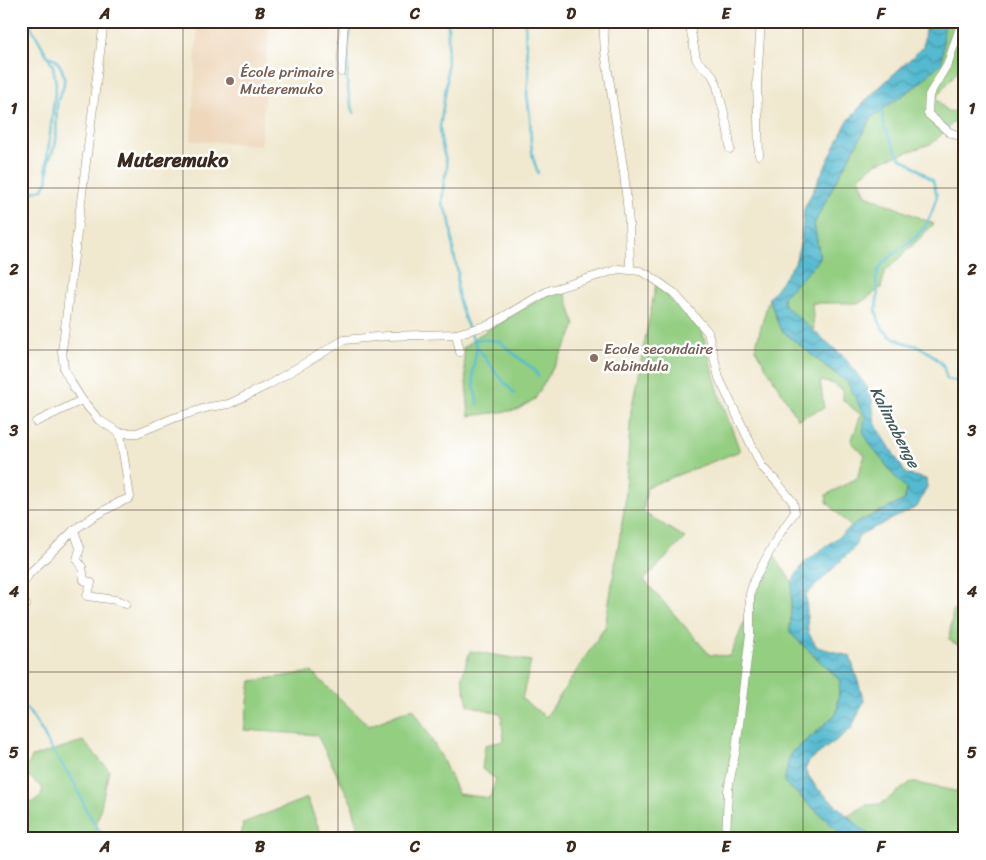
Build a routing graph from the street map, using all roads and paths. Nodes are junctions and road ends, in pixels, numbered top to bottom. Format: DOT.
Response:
graph roads {
  1 [pos="104,21"];
  2 [pos="344,21"];
  3 [pos="603,21"];
  4 [pos="689,21"];
  5 [pos="761,21"];
  6 [pos="962,21"];
  7 [pos="341,72"];
  8 [pos="965,138"];
  9 [pos="730,149"];
  10 [pos="759,155"];
  11 [pos="630,269"];
  12 [pos="456,334"];
  13 [pos="460,352"];
  14 [pos="82,400"];
  15 [pos="36,422"];
  16 [pos="120,433"];
  17 [pos="74,530"];
  18 [pos="21,587"];
  19 [pos="126,604"];
  20 [pos="726,839"];
  1 -- 14 [label="street"];
  2 -- 7 [label="street"];
  3 -- 11 [label="street"];
  4 -- 9 [label="street"];
  5 -- 10 [label="street"];
  6 -- 8 [label="street"];
  11 -- 12 [label="street"];
  11 -- 20 [label="street"];
  12 -- 13 [label="street"];
  12 -- 16 [label="street"];
  14 -- 15 [label="street"];
  14 -- 16 [label="street"];
  16 -- 17 [label="street"];
  17 -- 18 [label="street"];
  17 -- 19 [label="street"];
}
